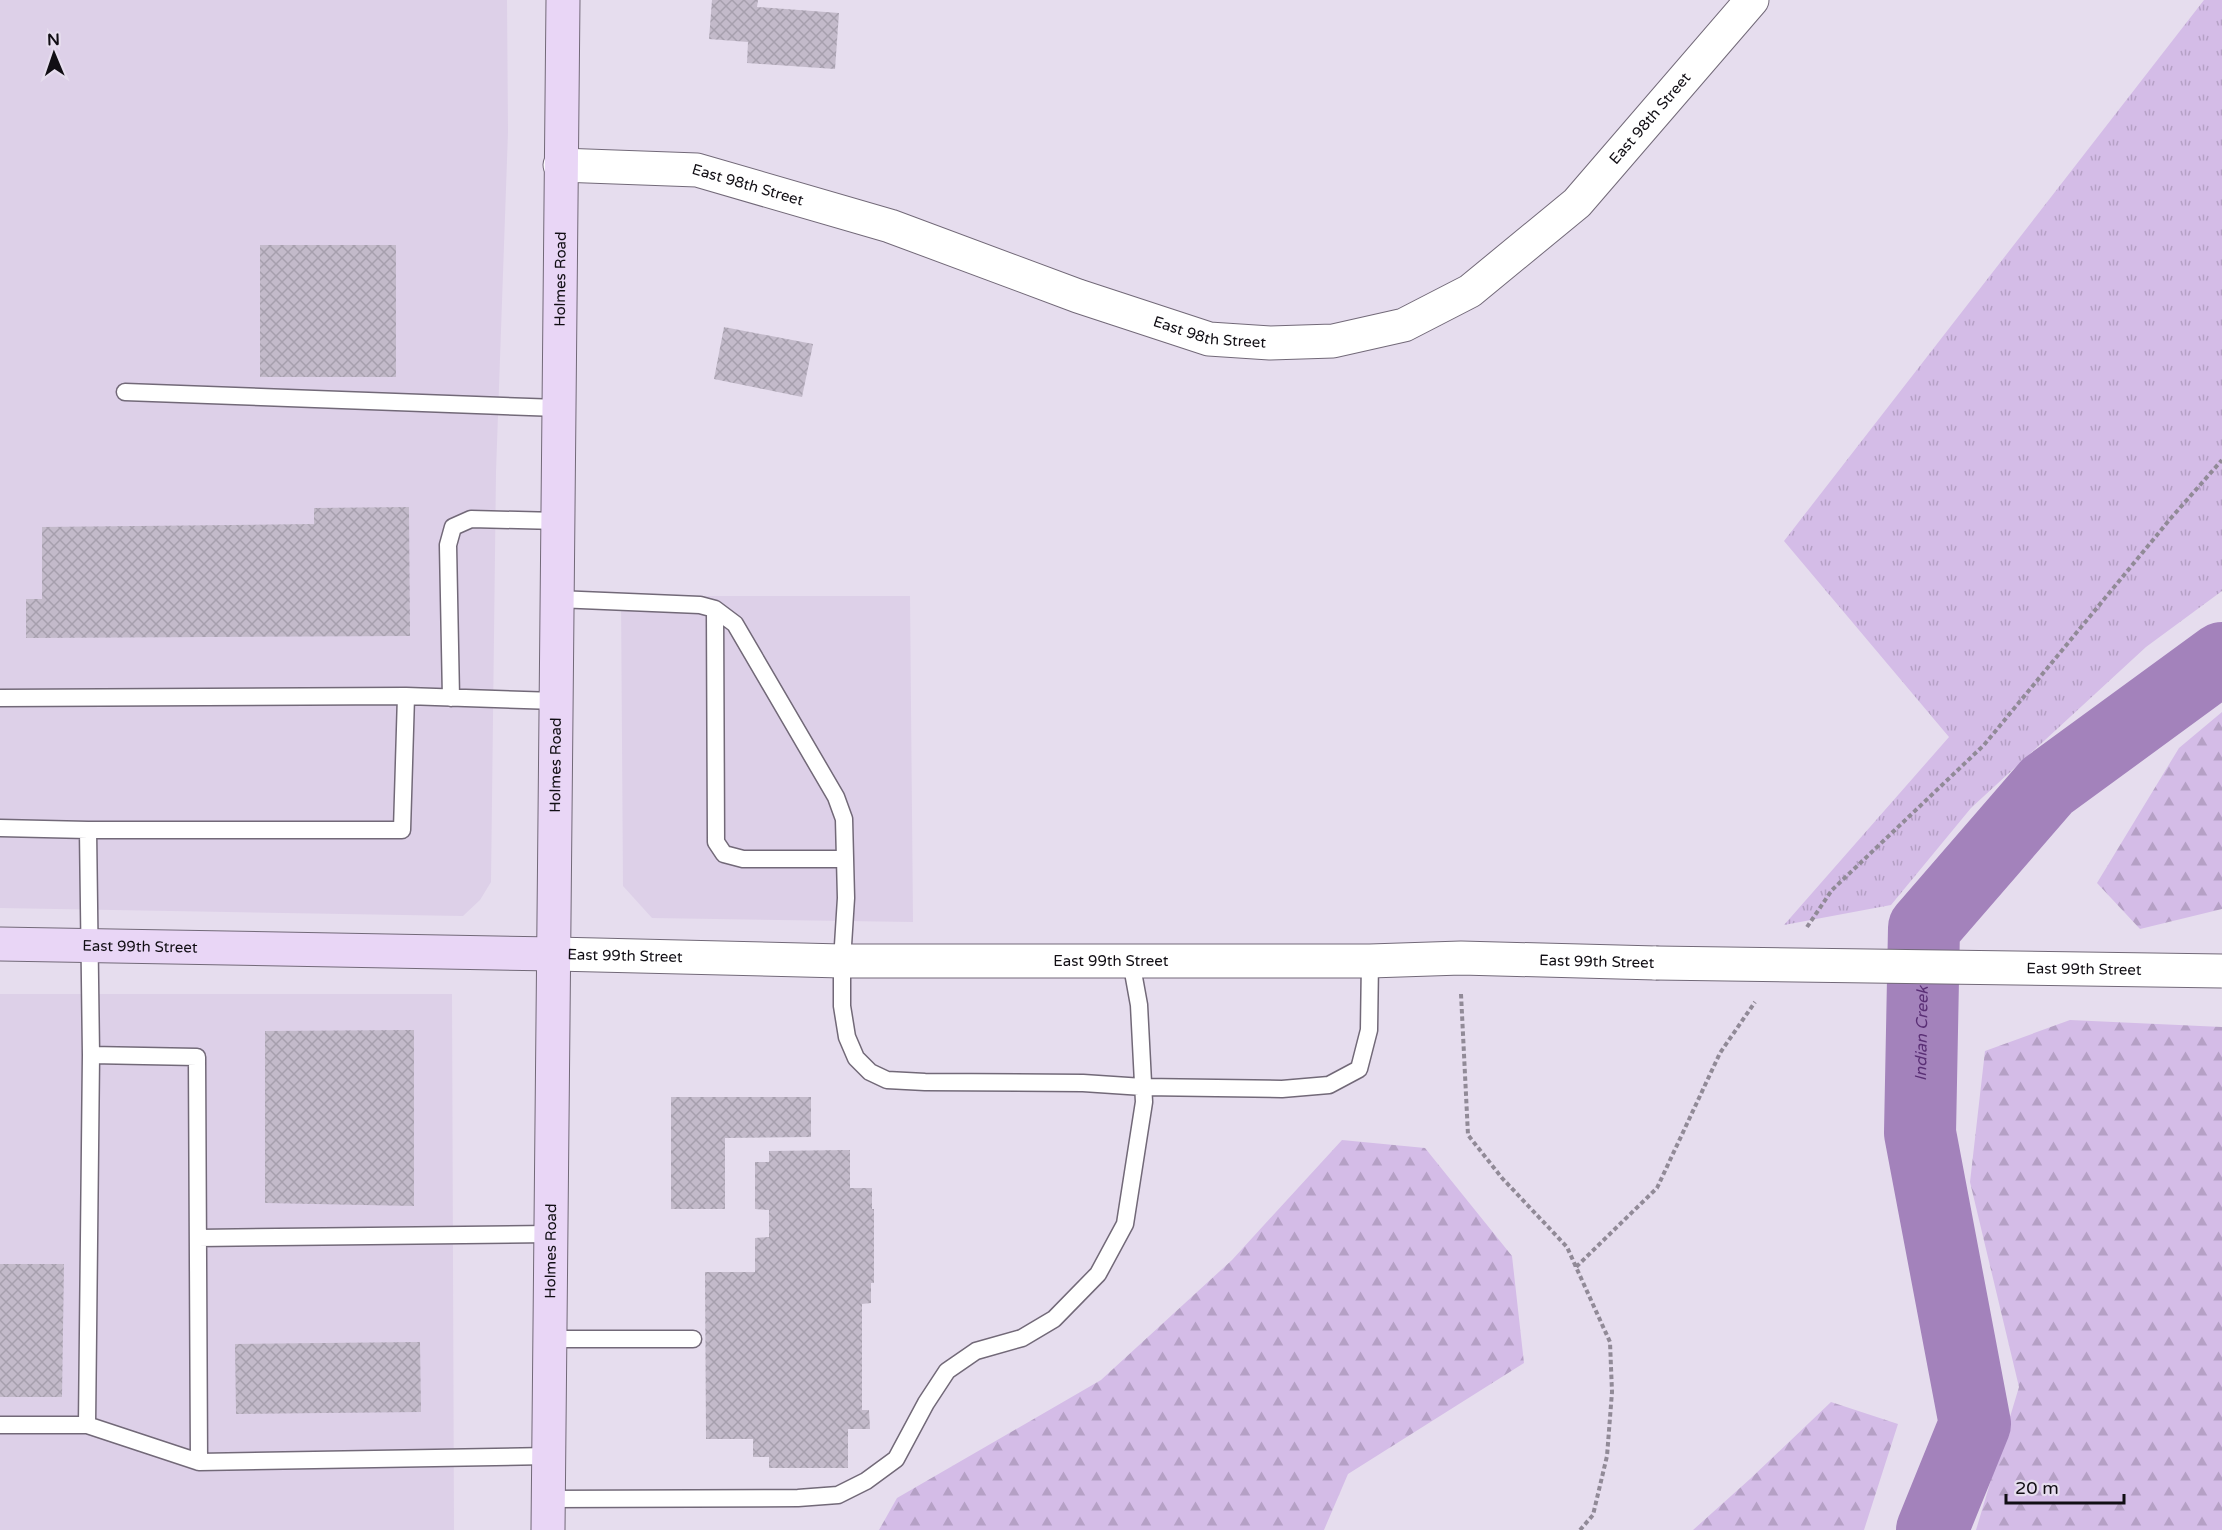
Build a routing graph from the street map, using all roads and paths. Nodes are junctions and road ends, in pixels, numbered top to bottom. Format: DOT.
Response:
graph roads {
  1 [pos="562,0"];
  2 [pos="1752,0"];
  3 [pos="560,165"];
  4 [pos="125,392"];
  5 [pos="558,408"];
  6 [pos="558,521"];
  7 [pos="557,599"];
  8 [pos="715,609"];
  9 [pos="406,696"];
  10 [pos="0,698"];
  11 [pos="451,698"];
  12 [pos="556,701"];
  13 [pos="0,828"];
  14 [pos="88,830"];
  15 [pos="845,859"];
  16 [pos="0,944"];
  17 [pos="91,945"];
  18 [pos="555,954"];
  19 [pos="1461,958"];
  20 [pos="842,961"];
  21 [pos="1131,961"];
  22 [pos="1370,961"];
  23 [pos="2222,971"];
  24 [pos="91,1055"];
  25 [pos="1143,1087"];
  26 [pos="551,1234"];
  27 [pos="198,1238"];
  28 [pos="1576,1268"];
  29 [pos="550,1339"];
  30 [pos="693,1339"];
  31 [pos="0,1425"];
  32 [pos="87,1425"];
  33 [pos="549,1456"];
  34 [pos="199,1462"];
  35 [pos="548,1514"];
  1 -- 3 [label="main road, Holmes Road"];
  2 -- 3 [label="street, East 98th Street"];
  3 -- 5 [label="main road, Holmes Road"];
  4 -- 5 [label="lane"];
  5 -- 6 [label="main road, Holmes Road"];
  6 -- 7 [label="main road, Holmes Road"];
  6 -- 11 [label="lane"];
  7 -- 8 [label="lane"];
  7 -- 12 [label="main road, Holmes Road"];
  8 -- 15 [label="lane"];
  8 -- 15 [label="lane"];
  9 -- 10 [label="lane"];
  9 -- 11 [label="lane"];
  9 -- 14 [label="lane"];
  11 -- 12 [label="lane"];
  12 -- 18 [label="main road, Holmes Road"];
  13 -- 14 [label="lane"];
  14 -- 17 [label="lane"];
  15 -- 20 [label="lane"];
  16 -- 17 [label="main road, East 99th Street"];
  17 -- 18 [label="main road, East 99th Street"];
  17 -- 24 [label="lane"];
  18 -- 20 [label="street, East 99th Street"];
  18 -- 26 [label="main road, Holmes Road"];
  19 -- 22 [label="street, East 99th Street"];
  19 -- 23 [label="street, East 99th Street, bridge"];
  19 -- 28 [label="path"];
  20 -- 21 [label="street, East 99th Street"];
  20 -- 25 [label="lane"];
  21 -- 22 [label="street, East 99th Street"];
  21 -- 25 [label="lane"];
  22 -- 25 [label="lane"];
  24 -- 27 [label="lane"];
  24 -- 32 [label="lane"];
  25 -- 35 [label="lane"];
  26 -- 27 [label="lane"];
  26 -- 29 [label="main road, Holmes Road"];
  27 -- 34 [label="lane"];
  29 -- 30 [label="lane"];
  29 -- 33 [label="main road, Holmes Road"];
  31 -- 32 [label="lane"];
  32 -- 34 [label="lane"];
  33 -- 34 [label="lane"];
  33 -- 35 [label="main road, Holmes Road"];
}
